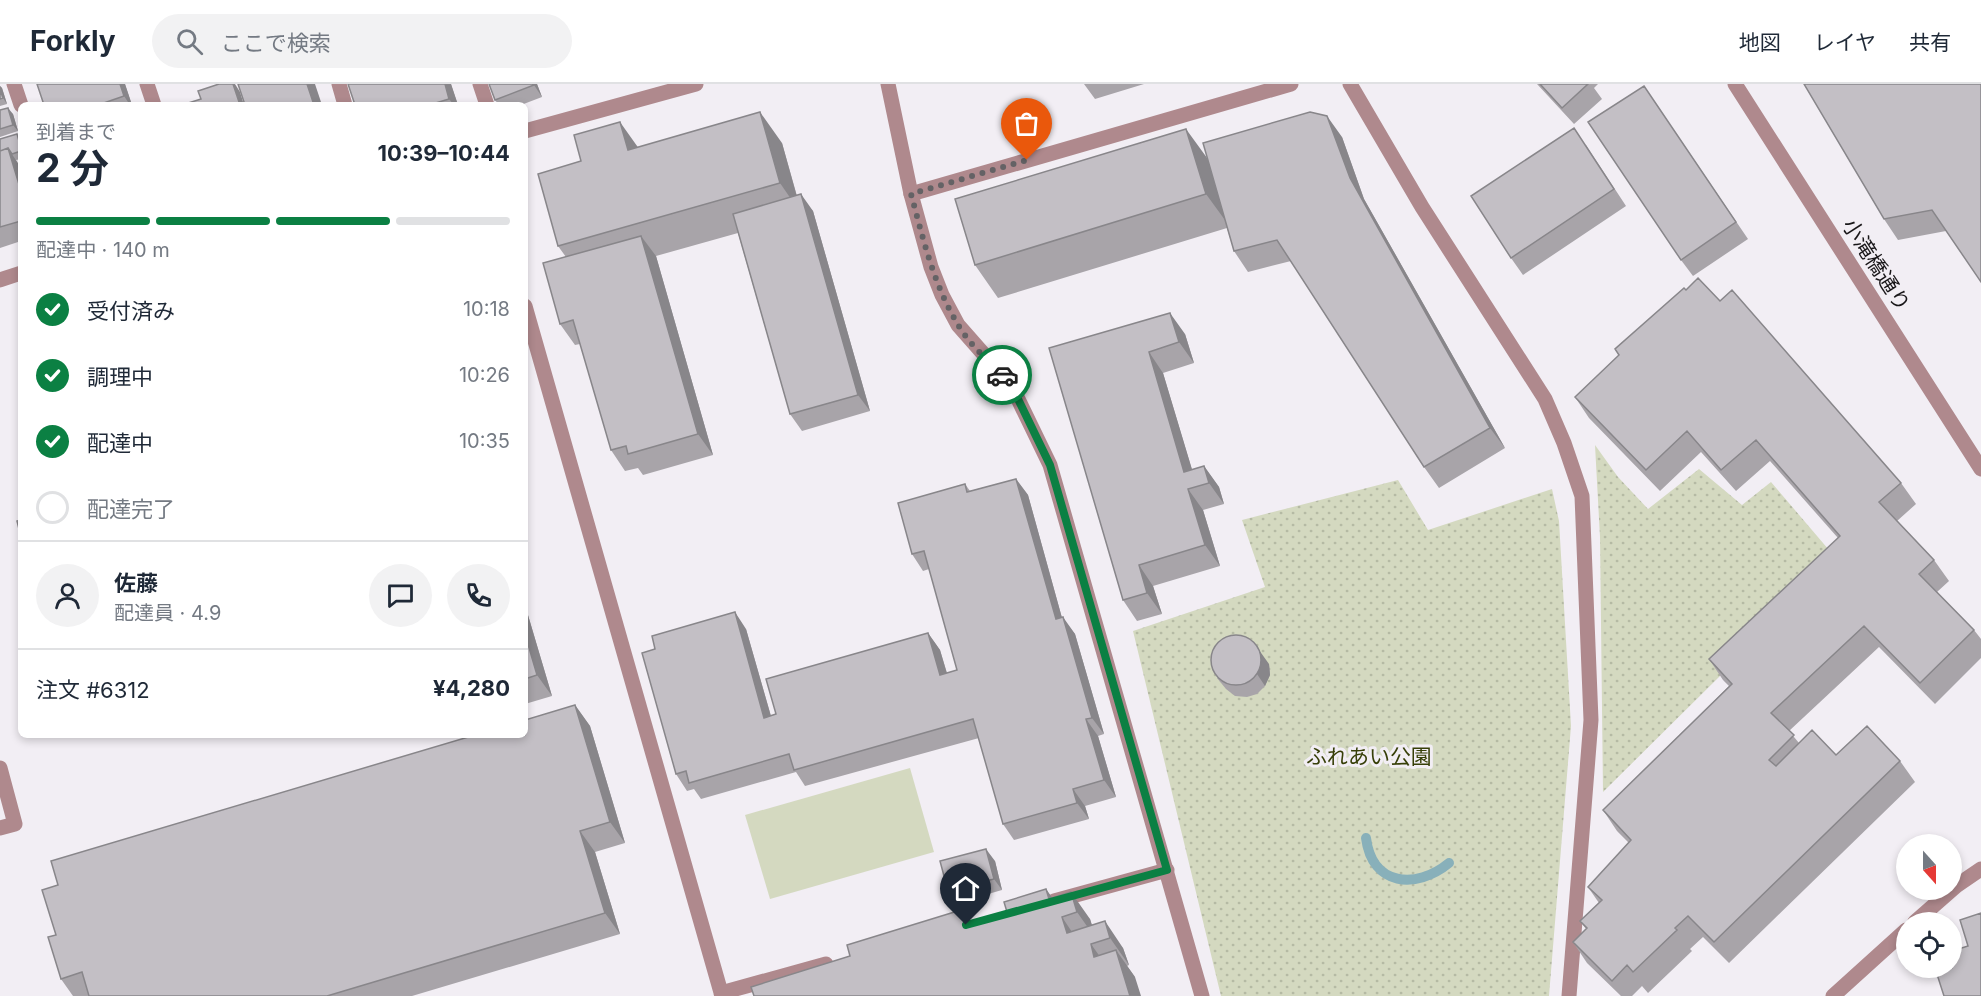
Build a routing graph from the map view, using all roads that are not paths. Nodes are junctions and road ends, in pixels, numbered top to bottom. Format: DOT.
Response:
graph roads {
  1 [pos="14,84"];
  2 [pos="147,84"];
  3 [pos="339,84"];
  4 [pos="480,84"];
  5 [pos="696,84"];
  6 [pos="888,84"];
  7 [pos="1291,84"];
  8 [pos="1350,84"];
  9 [pos="1735,84"];
  10 [pos="20,102"];
  11 [pos="153,102"];
  12 [pos="344,102"];
  13 [pos="486,102"];
  14 [pos="528,130"];
  15 [pos="911,194"];
  16 [pos="18,274"];
  17 [pos="0,280"];
  18 [pos="528,316"];
  19 [pos="1981,469"];
  20 [pos="0,768"];
  21 [pos="0,828"];
  22 [pos="1981,869"];
  23 [pos="1167,870"];
  24 [pos="1041,905"];
  25 [pos="1927,912"];
  26 [pos="1896,939"];
  27 [pos="836,961"];
  28 [pos="722,994"];
  29 [pos="1202,996"];
  30 [pos="1569,996"];
  31 [pos="1833,996"];
  1 -- 10 [label="street"];
  2 -- 11 [label="street"];
  3 -- 12 [label="street"];
  4 -- 13 [label="street"];
  5 -- 14 [label="street"];
  6 -- 15 [label="street"];
  7 -- 15 [label="street"];
  8 -- 30 [label="street"];
  9 -- 19 [label="street, 小滝橋通り"];
  15 -- 23 [label="street"];
  16 -- 17 [label="street"];
  18 -- 28 [label="street"];
  20 -- 21 [label="street"];
  22 -- 25 [label="street"];
  23 -- 24 [label="street"];
  23 -- 29 [label="street"];
  26 -- 31 [label="street"];
  27 -- 28 [label="street"];
}
